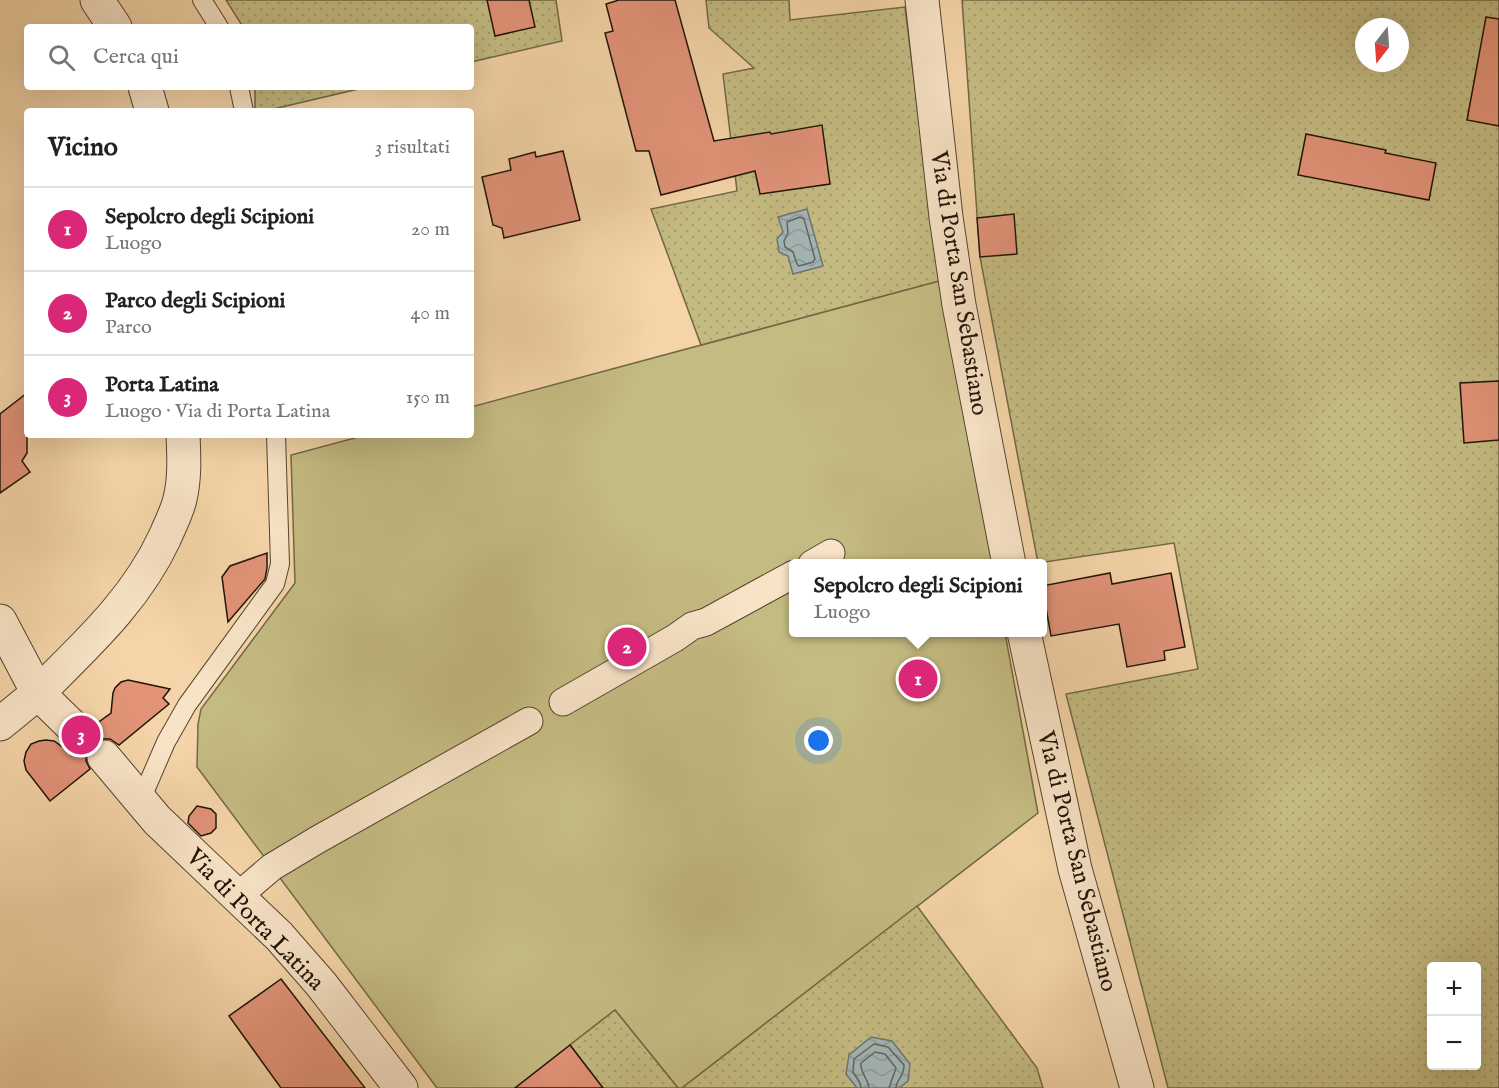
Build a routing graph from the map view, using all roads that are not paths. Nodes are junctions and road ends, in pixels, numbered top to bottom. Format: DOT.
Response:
graph roads {
  1 [pos="97,0"];
  2 [pos="202,0"];
  3 [pos="922,0"];
  4 [pos="113,24"];
  5 [pos="217,24"];
  6 [pos="146,90"];
  7 [pos="240,90"];
  8 [pos="151,108"];
  9 [pos="243,108"];
  10 [pos="183,438"];
  11 [pos="276,438"];
  12 [pos="1008,559"];
  13 [pos="789,577"];
  14 [pos="0,621"];
  15 [pos="1025,637"];
  16 [pos="0,676"];
  17 [pos="38,693"];
  18 [pos="563,702"];
  19 [pos="529,721"];
  20 [pos="0,724"];
  21 [pos="140,801"];
  22 [pos="238,896"];
  23 [pos="401,1088"];
  24 [pos="1137,1088"];
  1 -- 4 [label="street"];
  2 -- 5 [label="lane"];
  3 -- 12 [label="street, Via di Porta San Sebastiano"];
  6 -- 8 [label="street"];
  7 -- 9 [label="lane"];
  10 -- 17 [label="street"];
  11 -- 21 [label="lane"];
  13 -- 18 [label="street"];
  14 -- 17 [label="street"];
  15 -- 24 [label="street, Via di Porta San Sebastiano"];
  16 -- 17 [label="street"];
  17 -- 20 [label="street"];
  17 -- 21 [label="street, Via di Porta Latina"];
  19 -- 22 [label="street"];
  21 -- 22 [label="street, Via di Porta Latina"];
  22 -- 23 [label="street, Via di Porta Latina"];
}
